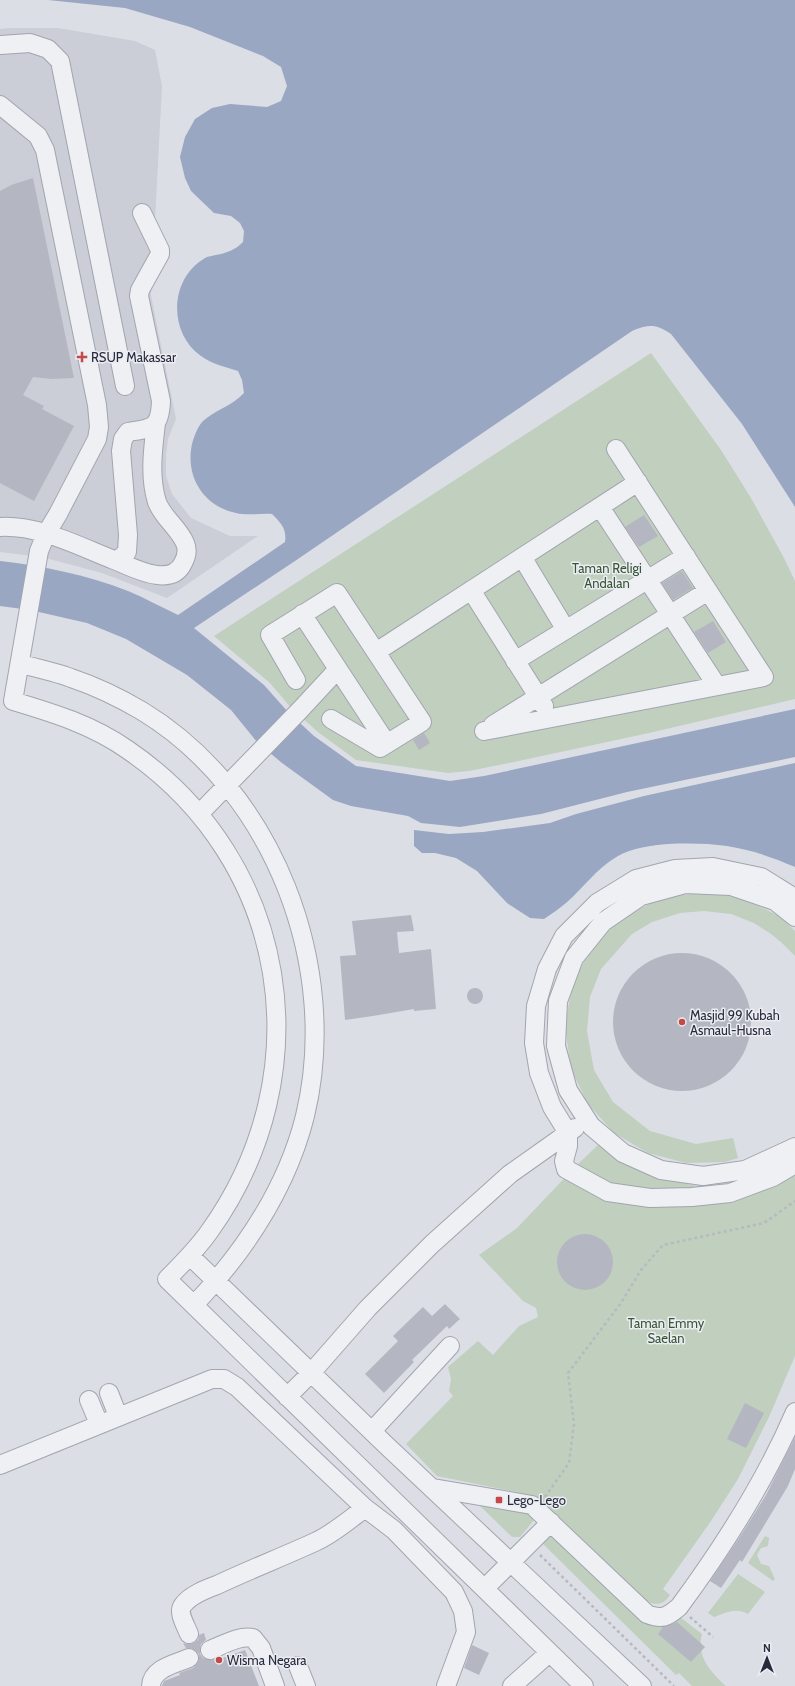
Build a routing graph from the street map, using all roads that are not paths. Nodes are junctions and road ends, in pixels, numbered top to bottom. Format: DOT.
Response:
graph roads {
  1 [pos="0,45"];
  2 [pos="0,104"];
  3 [pos="142,213"];
  4 [pos="125,386"];
  5 [pos="156,423"];
  6 [pos="616,449"];
  7 [pos="638,482"];
  8 [pos="600,507"];
  9 [pos="0,527"];
  10 [pos="46,534"];
  11 [pos="686,556"];
  12 [pos="522,557"];
  13 [pos="114,560"];
  14 [pos="647,580"];
  15 [pos="471,590"];
  16 [pos="708,591"];
  17 [pos="302,614"];
  18 [pos="670,615"];
  19 [pos="566,630"];
  20 [pos="376,652"];
  21 [pos="515,661"];
  22 [pos="20,664"];
  23 [pos="338,669"];
  24 [pos="296,680"];
  25 [pos="717,686"];
  26 [pos="538,697"];
  27 [pos="551,718"];
  28 [pos="331,719"];
  29 [pos="388,744"];
  30 [pos="227,785"];
  31 [pos="200,813"];
  32 [pos="795,898"];
  33 [pos="795,917"];
  34 [pos="581,1109"];
  35 [pos="577,1132"];
  36 [pos="795,1147"];
  37 [pos="795,1164"];
  38 [pos="664,1171"];
  39 [pos="701,1176"];
  40 [pos="701,1196"];
  41 [pos="662,1198"];
  42 [pos="190,1256"];
  43 [pos="216,1281"];
  44 [pos="194,1305"];
  45 [pos="450,1346"];
  46 [pos="311,1373"];
  47 [pos="109,1393"];
  48 [pos="287,1396"];
  49 [pos="89,1400"];
  50 [pos="795,1412"];
  51 [pos="118,1416"];
  52 [pos="99,1424"];
  53 [pos="372,1431"];
  54 [pos="0,1465"];
  55 [pos="433,1488"];
  56 [pos="365,1508"];
  57 [pos="551,1522"];
  58 [pos="511,1562"];
  59 [pos="485,1588"];
  60 [pos="189,1634"];
  61 [pos="210,1650"];
  62 [pos="549,1653"];
  63 [pos="189,1658"];
  64 [pos="298,1666"];
  65 [pos="151,1686"];
  66 [pos="275,1686"];
  67 [pos="306,1686"];
  68 [pos="446,1686"];
  69 [pos="512,1686"];
  70 [pos="584,1686"];
  71 [pos="642,1686"];
  1 -- 4 [label="street"];
  2 -- 10 [label="street"];
  3 -- 5 [label="street"];
  5 -- 13 [label="street"];
  5 -- 13 [label="street"];
  6 -- 7 [label="street"];
  7 -- 8 [label="street"];
  7 -- 11 [label="street"];
  8 -- 12 [label="street"];
  8 -- 14 [label="street"];
  9 -- 10 [label="street"];
  10 -- 13 [label="street"];
  10 -- 22 [label="street"];
  11 -- 14 [label="street"];
  11 -- 16 [label="street"];
  12 -- 15 [label="street"];
  12 -- 19 [label="street"];
  14 -- 18 [label="street"];
  14 -- 19 [label="street"];
  15 -- 20 [label="street"];
  15 -- 21 [label="street"];
  16 -- 18 [label="street"];
  16 -- 25 [label="street"];
  17 -- 20 [label="street"];
  17 -- 23 [label="street"];
  17 -- 24 [label="street"];
  18 -- 25 [label="street"];
  18 -- 26 [label="street"];
  19 -- 21 [label="street"];
  20 -- 29 [label="street"];
  21 -- 26 [label="street"];
  22 -- 30 [label="street"];
  22 -- 31 [label="street"];
  23 -- 29 [label="street"];
  23 -- 30 [label="street"];
  25 -- 27 [label="street"];
  26 -- 27 [label="street"];
  26 -- 27 [label="street"];
  28 -- 29 [label="street"];
  30 -- 31 [label="street"];
  30 -- 43 [label="street"];
  31 -- 42 [label="street"];
  32 -- 35 [label="street"];
  33 -- 34 [label="street"];
  34 -- 35 [label="street"];
  34 -- 35 [label="street"];
  35 -- 38 [label="street"];
  35 -- 41 [label="street"];
  35 -- 46 [label="street"];
  36 -- 39 [label="street"];
  37 -- 40 [label="street"];
  38 -- 39 [label="street"];
  38 -- 41 [label="street"];
  39 -- 40 [label="street"];
  40 -- 41 [label="street"];
  42 -- 43 [label="street"];
  42 -- 44 [label="street"];
  43 -- 44 [label="street"];
  43 -- 46 [label="street"];
  44 -- 48 [label="street"];
  45 -- 53 [label="street"];
  46 -- 48 [label="street"];
  46 -- 53 [label="street"];
  47 -- 51 [label="street"];
  48 -- 59 [label="street"];
  49 -- 52 [label="street"];
  50 -- 57 [label="street"];
  51 -- 52 [label="street"];
  51 -- 56 [label="street"];
  52 -- 54 [label="street"];
  53 -- 55 [label="street"];
  55 -- 57 [label="street"];
  55 -- 58 [label="street"];
  56 -- 60 [label="street"];
  56 -- 68 [label="street"];
  57 -- 58 [label="street"];
  58 -- 59 [label="street"];
  58 -- 71 [label="street"];
  59 -- 62 [label="street"];
  61 -- 66 [label="street"];
  62 -- 69 [label="street"];
  62 -- 70 [label="street"];
  63 -- 65 [label="street"];
  64 -- 67 [label="street"];
}
